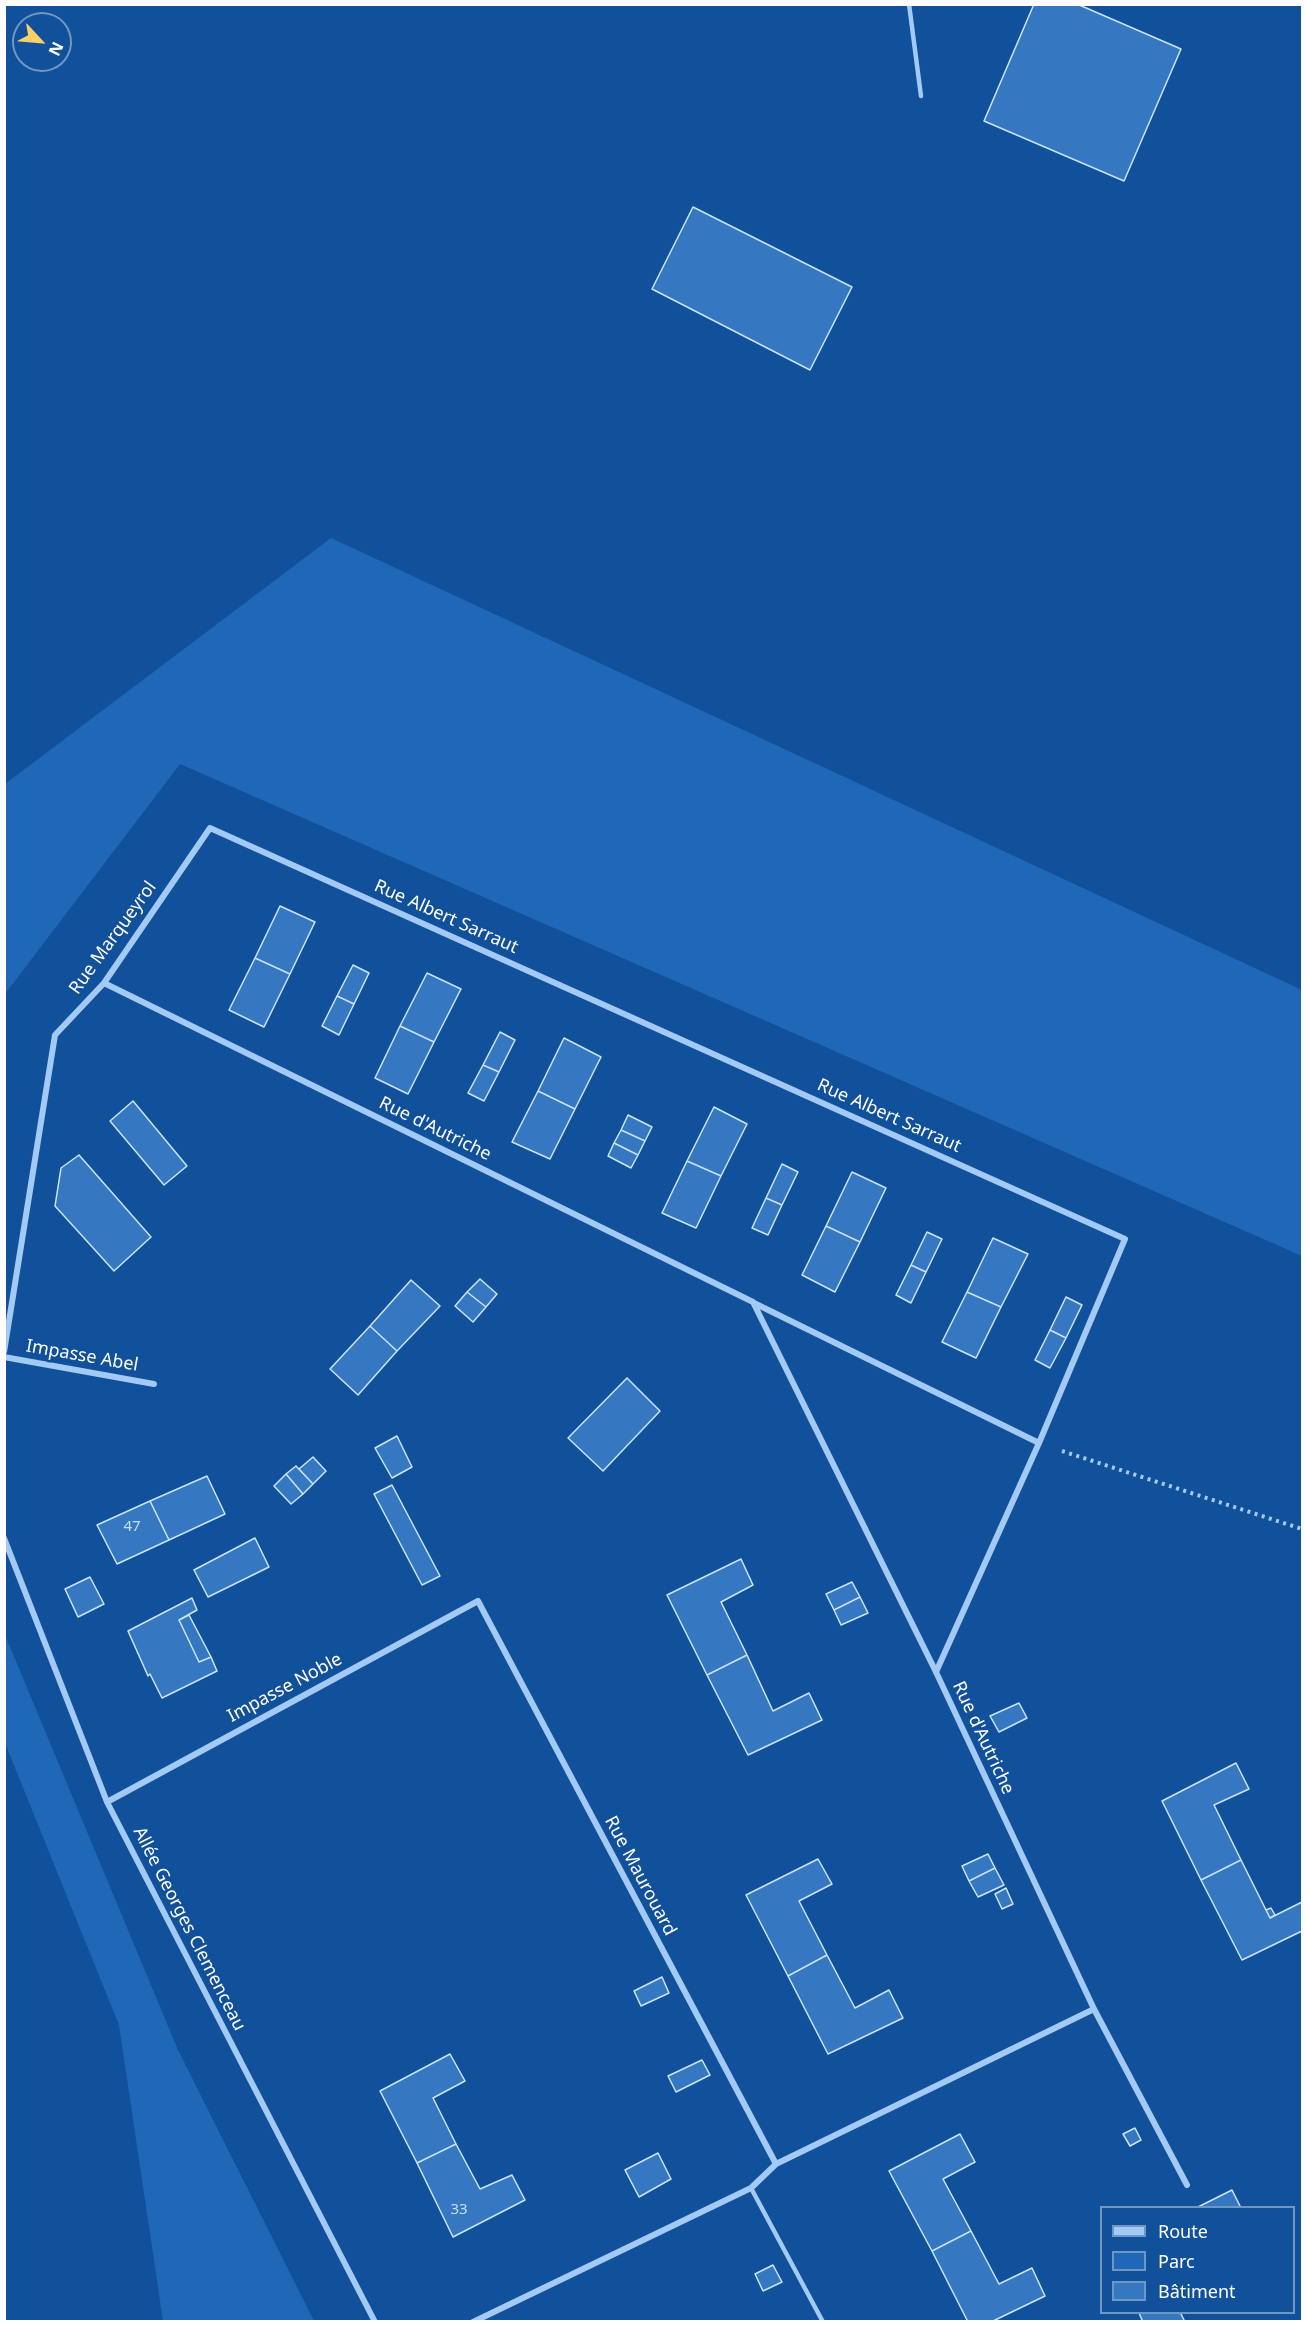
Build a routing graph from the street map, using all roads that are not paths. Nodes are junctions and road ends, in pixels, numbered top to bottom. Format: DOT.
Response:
graph roads {
  1 [pos="909,4"];
  2 [pos="921,96"];
  3 [pos="210,828"];
  4 [pos="104,983"];
  5 [pos="753,1302"];
  6 [pos="4,1352"];
  7 [pos="4,1357"];
  8 [pos="154,1384"];
  9 [pos="1039,1443"];
  10 [pos="4,1538"];
  11 [pos="478,1601"];
  12 [pos="936,1672"];
  13 [pos="107,1802"];
  14 [pos="1094,2009"];
  15 [pos="776,2164"];
  16 [pos="1187,2185"];
  17 [pos="751,2188"];
  18 [pos="375,2322"];
  19 [pos="473,2322"];
  20 [pos="823,2322"];
  1 -- 2 [label="lane"];
  3 -- 4 [label="street, Rue Marqueyrol"];
  3 -- 9 [label="street, Rue Albert Sarraut"];
  4 -- 5 [label="street, Rue d'Autriche"];
  4 -- 6 [label="street, Rue Marqueyrol"];
  5 -- 9 [label="street, Rue d'Autriche"];
  5 -- 12 [label="street, Rue d'Autriche"];
  7 -- 8 [label="street, Impasse Abel"];
  9 -- 12 [label="street, Rue Albert Sarraut"];
  10 -- 13 [label="street, Allée Georges Clemenceau"];
  11 -- 13 [label="street, Impasse Noble"];
  11 -- 15 [label="street, Rue Maurouard"];
  12 -- 14 [label="street, Rue d'Autriche"];
  13 -- 18 [label="street, Allée Georges Clemenceau"];
  14 -- 15 [label="street"];
  14 -- 16 [label="street, Rue d'Autriche"];
  15 -- 17 [label="street"];
  17 -- 19 [label="street"];
  17 -- 20 [label="lane"];
}
